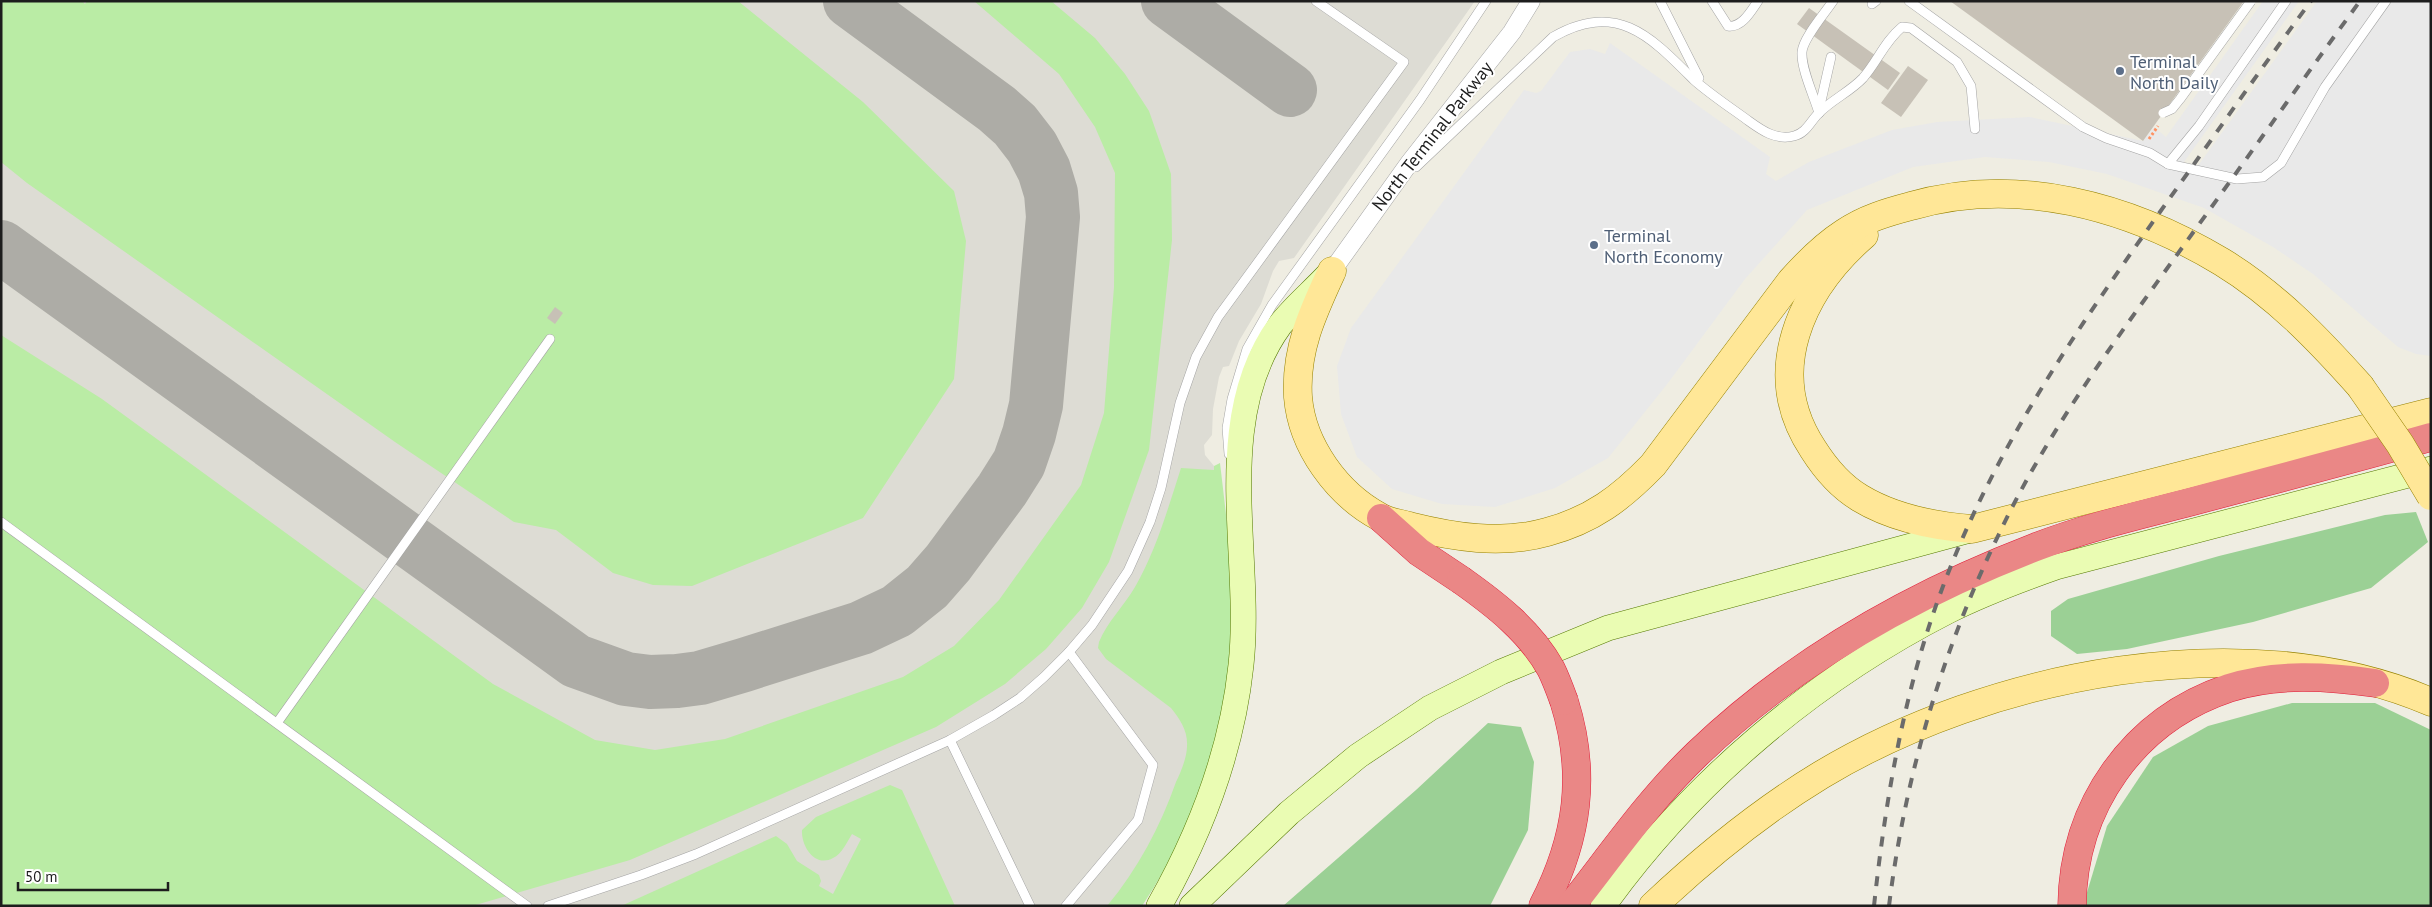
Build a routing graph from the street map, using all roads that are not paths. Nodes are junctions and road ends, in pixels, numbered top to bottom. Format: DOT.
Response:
graph roads {
  1 [pos="1316,1"];
  2 [pos="1486,1"];
  3 [pos="1531,1"];
  4 [pos="1660,1"];
  5 [pos="1712,1"];
  6 [pos="1758,1"];
  7 [pos="1833,1"];
  8 [pos="1909,1"];
  9 [pos="2251,1"];
  10 [pos="2286,1"];
  11 [pos="2386,1"];
  12 [pos="1831,57"];
  13 [pos="1711,94"];
  14 [pos="1819,113"];
  15 [pos="2163,113"];
  16 [pos="1974,129"];
  17 [pos="2168,164"];
  18 [pos="1380,202"];
  19 [pos="1899,209"];
  20 [pos="1332,271"];
  21 [pos="550,339"];
  22 [pos="2431,412"];
  23 [pos="2431,437"];
  24 [pos="2431,469"];
  25 [pos="2431,496"];
  26 [pos="1240,497"];
  27 [pos="1381,518"];
  28 [pos="1,522"];
  29 [pos="1972,529"];
  30 [pos="1069,652"];
  31 [pos="2375,683"];
  32 [pos="2431,702"];
  33 [pos="277,723"];
  34 [pos="950,740"];
  35 [pos="527,906"];
  36 [pos="548,906"];
  37 [pos="1030,906"];
  38 [pos="1066,906"];
  39 [pos="1160,906"];
  40 [pos="1192,906"];
  41 [pos="1544,906"];
  42 [pos="1571,906"];
  43 [pos="1603,906"];
  44 [pos="1653,906"];
  45 [pos="2072,906"];
  1 -- 30 [label="lane"];
  2 -- 26 [label="lane"];
  3 -- 18 [label="street, North Terminal Parkway"];
  4 -- 13 [label="lane"];
  5 -- 6 [label="lane"];
  7 -- 14 [label="lane"];
  8 -- 17 [label="lane"];
  9 -- 15 [label="lane, bridge"];
  10 -- 17 [label="lane"];
  11 -- 17 [label="lane"];
  12 -- 14 [label="lane"];
  13 -- 14 [label="lane"];
  13 -- 18 [label="lane"];
  14 -- 16 [label="lane"];
  18 -- 20 [label="street, North Terminal Parkway"];
  19 -- 25 [label="main road, bridge"];
  19 -- 27 [label="main road"];
  19 -- 29 [label="main road"];
  20 -- 26 [label="main road"];
  20 -- 27 [label="main road"];
  21 -- 33 [label="lane"];
  22 -- 29 [label="main road"];
  23 -- 42 [label="highway"];
  24 -- 43 [label="main road"];
  26 -- 39 [label="main road"];
  27 -- 41 [label="highway, bridge"];
  28 -- 33 [label="lane"];
  29 -- 40 [label="main road"];
  30 -- 34 [label="lane"];
  30 -- 38 [label="lane"];
  31 -- 32 [label="main road"];
  31 -- 44 [label="main road"];
  31 -- 45 [label="highway"];
  33 -- 35 [label="lane"];
  34 -- 36 [label="lane"];
  34 -- 37 [label="lane"];
}
